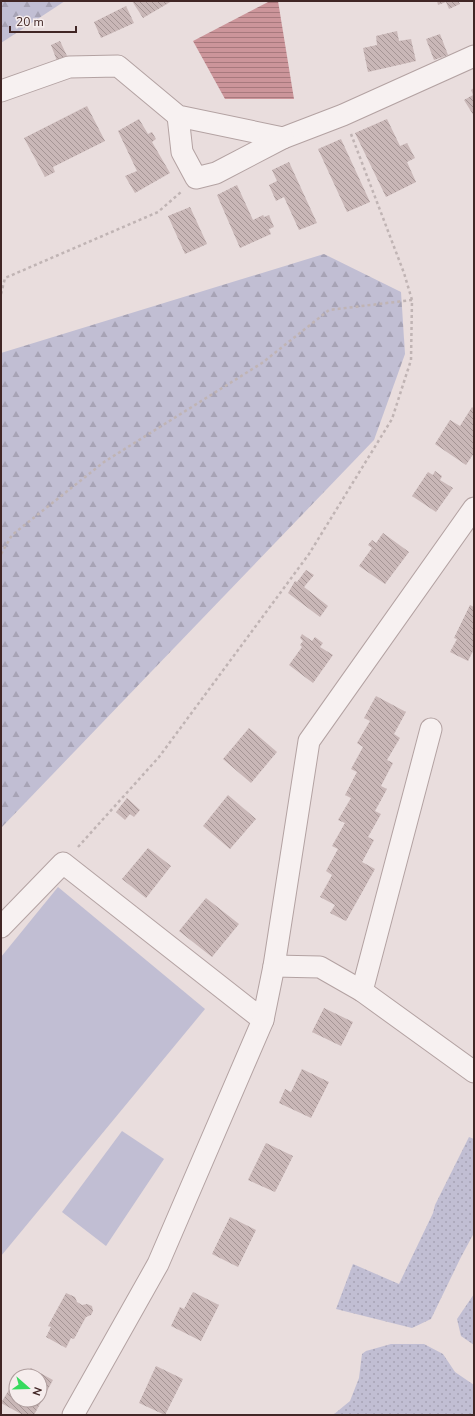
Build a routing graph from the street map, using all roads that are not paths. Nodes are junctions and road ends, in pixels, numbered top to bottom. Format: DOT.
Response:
graph roads {
  1 [pos="474,56"];
  2 [pos="1,91"];
  3 [pos="178,116"];
  4 [pos="283,138"];
  5 [pos="474,508"];
  6 [pos="431,729"];
  7 [pos="1,926"];
  8 [pos="274,966"];
  9 [pos="362,991"];
  10 [pos="263,1020"];
  11 [pos="474,1072"];
  12 [pos="73,1415"];
  1 -- 4 [label="street"];
  2 -- 3 [label="street"];
  3 -- 4 [label="street"];
  3 -- 4 [label="street"];
  5 -- 8 [label="street"];
  6 -- 9 [label="street"];
  7 -- 10 [label="street"];
  8 -- 9 [label="street"];
  8 -- 10 [label="street"];
  9 -- 11 [label="street"];
  10 -- 12 [label="street"];
}
